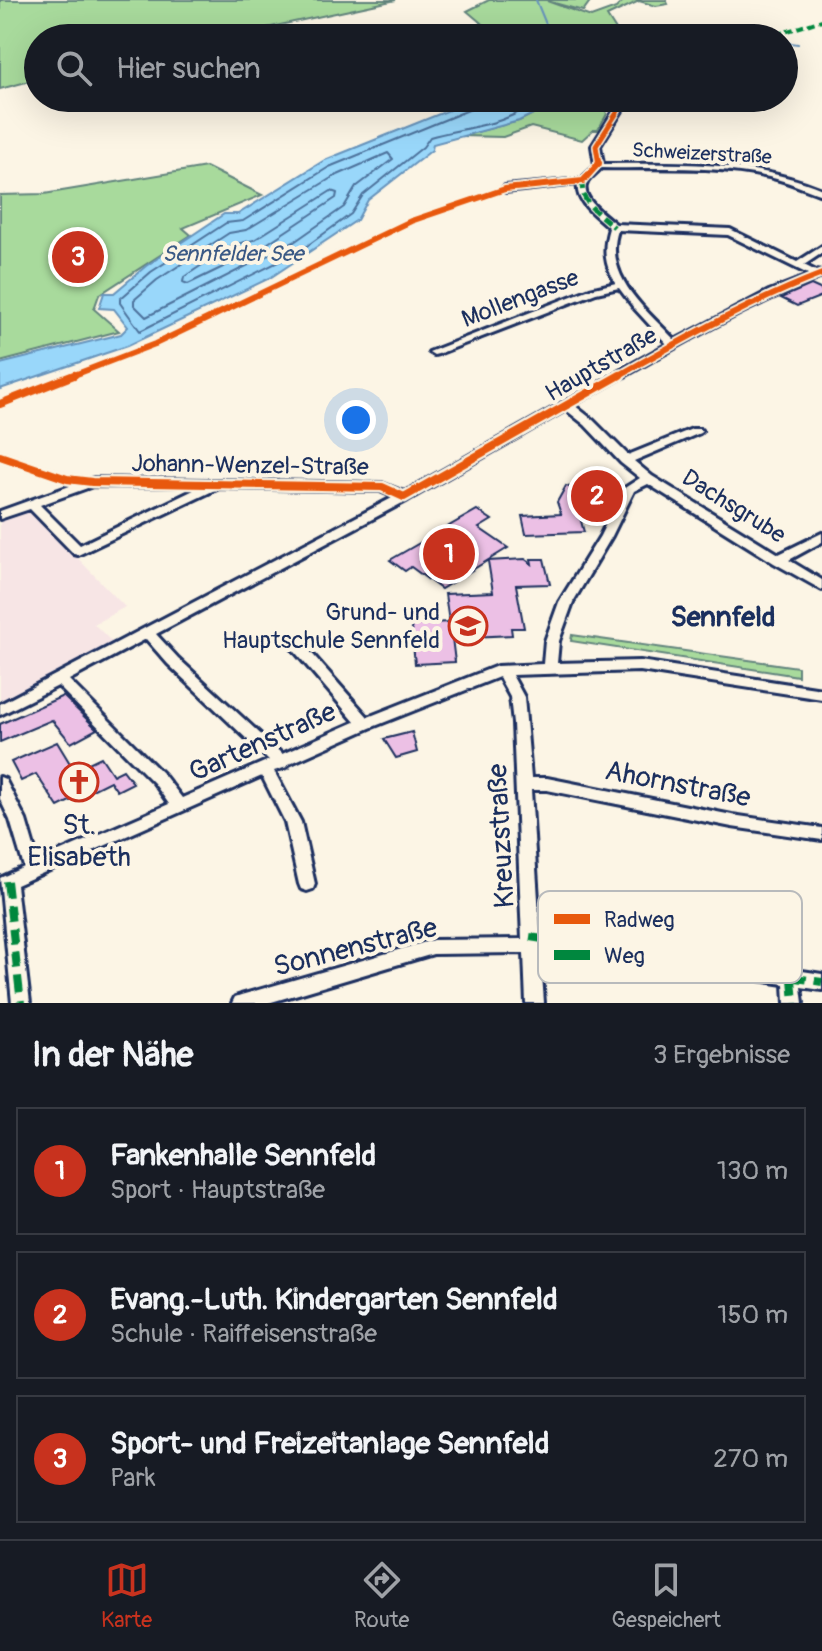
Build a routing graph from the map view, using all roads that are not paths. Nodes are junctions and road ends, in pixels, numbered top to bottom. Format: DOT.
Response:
graph roads {
  1 [pos="617,112"];
  2 [pos="599,166"];
  3 [pos="583,181"];
  4 [pos="555,185"];
  5 [pos="505,189"];
  6 [pos="822,192"];
  7 [pos="585,200"];
  8 [pos="614,227"];
  9 [pos="822,249"];
  10 [pos="800,264"];
  11 [pos="819,275"];
  12 [pos="621,285"];
  13 [pos="674,345"];
  14 [pos="434,352"];
  15 [pos="568,406"];
  16 [pos="696,431"];
  17 [pos="625,461"];
  18 [pos="648,479"];
  19 [pos="217,484"];
  20 [pos="404,497"];
  21 [pos="32,504"];
  22 [pos="0,515"];
  23 [pos="822,537"];
  24 [pos="778,560"];
  25 [pos="822,586"];
  26 [pos="147,632"];
  27 [pos="295,643"];
  28 [pos="550,666"];
  29 [pos="502,670"];
  30 [pos="60,679"];
  31 [pos="822,694"];
  32 [pos="0,710"];
  33 [pos="365,724"];
  34 [pos="282,763"];
  35 [pos="266,770"];
  36 [pos="0,783"];
  37 [pos="524,784"];
  38 [pos="179,806"];
  39 [pos="822,834"];
  40 [pos="33,870"];
  41 [pos="4,883"];
  42 [pos="307,884"];
  43 [pos="531,942"];
  44 [pos="538,943"];
  45 [pos="802,980"];
  46 [pos="822,982"];
  47 [pos="792,983"];
  48 [pos="21,1003"];
  49 [pos="241,1003"];
  50 [pos="535,1003"];
  51 [pos="794,1003"];
  1 -- 2 [label="street"];
  2 -- 3 [label="street, Schweizerstraße"];
  2 -- 6 [label="street, Schweizerstraße"];
  3 -- 4 [label="street"];
  3 -- 7 [label="street"];
  4 -- 5 [label="street"];
  4 -- 7 [label="street"];
  7 -- 8 [label="street"];
  8 -- 10 [label="street"];
  8 -- 12 [label="street"];
  9 -- 10 [label="street"];
  10 -- 11 [label="street"];
  11 -- 13 [label="street, Hauptstraße"];
  12 -- 13 [label="street"];
  12 -- 14 [label="street, Mollengasse"];
  13 -- 15 [label="street, Hauptstraße"];
  15 -- 17 [label="street, Dachsgrube"];
  15 -- 20 [label="street, Hauptstraße"];
  16 -- 17 [label="street, Dachsgrube"];
  17 -- 18 [label="street, Dachsgrube"];
  18 -- 24 [label="street, Dachsgrube"];
  18 -- 28 [label="street"];
  19 -- 20 [label="street, Johann-Wenzel-Straße"];
  19 -- 21 [label="street, Johann-Wenzel-Straße"];
  19 -- 21 [label="street, Johann-Wenzel-Straße"];
  20 -- 26 [label="street, Hauptstraße"];
  21 -- 22 [label="street, Johann-Wenzel-Straße"];
  23 -- 24 [label="street"];
  24 -- 25 [label="street, Dachsgrube"];
  26 -- 30 [label="street, Hauptstraße"];
  26 -- 34 [label="street"];
  27 -- 33 [label="street"];
  28 -- 29 [label="street, Gartenstraße"];
  28 -- 31 [label="street, Gartenstraße"];
  29 -- 33 [label="street, Gartenstraße"];
  29 -- 37 [label="street, Kreuzstraße"];
  30 -- 32 [label="street, Hauptstraße"];
  30 -- 38 [label="street"];
  33 -- 34 [label="street, Gartenstraße"];
  34 -- 35 [label="street, Gartenstraße"];
  35 -- 38 [label="street, Gartenstraße"];
  35 -- 42 [label="street"];
  36 -- 40 [label="street"];
  37 -- 39 [label="street, Ahornstraße"];
  37 -- 43 [label="street, Kreuzstraße"];
  38 -- 40 [label="street, Gartenstraße"];
  40 -- 41 [label="street, Gartenstraße"];
  41 -- 48 [label="street"];
  43 -- 44 [label="street, Sonnenstraße"];
  43 -- 49 [label="street, Sonnenstraße"];
  43 -- 50 [label="street, Kreuzstraße"];
  45 -- 46 [label="street, Sonnenstraße"];
  47 -- 51 [label="street"];
}
